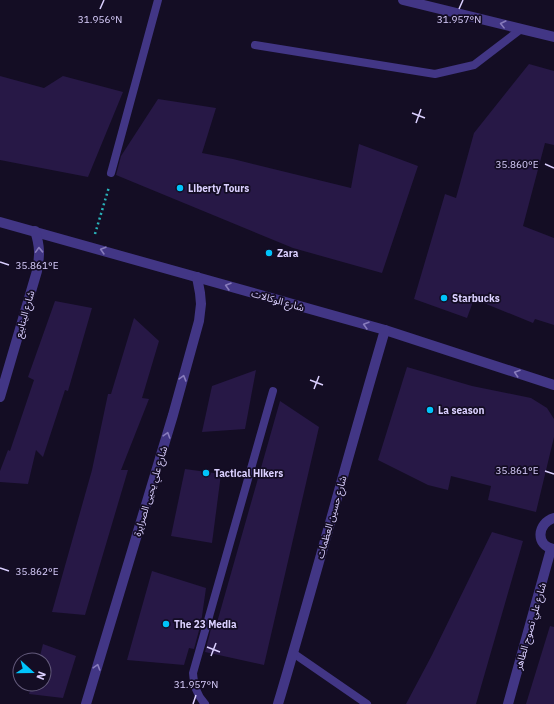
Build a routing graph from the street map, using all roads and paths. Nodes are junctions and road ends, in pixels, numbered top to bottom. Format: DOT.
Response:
graph roads {
  1 [pos="158,0"];
  2 [pos="403,0"];
  3 [pos="521,29"];
  4 [pos="554,37"];
  5 [pos="255,45"];
  6 [pos="111,173"];
  7 [pos="110,185"];
  8 [pos="0,222"];
  9 [pos="35,231"];
  10 [pos="90,247"];
  11 [pos="196,277"];
  12 [pos="385,330"];
  13 [pos="554,386"];
  14 [pos="273,391"];
  15 [pos="0,397"];
  16 [pos="554,518"];
  17 [pos="553,549"];
  18 [pos="293,653"];
  19 [pos="86,704"];
  20 [pos="205,704"];
  21 [pos="278,704"];
  22 [pos="367,704"];
  23 [pos="508,704"];
  1 -- 6 [label="lane"];
  3 -- 2 [label="street, one-way"];
  3 -- 4 [label="street"];
  3 -- 5 [label="lane"];
  7 -- 10 [label="path"];
  8 -- 9 [label="street, شارع الوكالات"];
  9 -- 10 [label="street, شارع الوكالات"];
  15 -- 9 [label="street, شارع الينابيع, one-way"];
  11 -- 10 [label="street, شارع الوكالات, one-way"];
  12 -- 11 [label="street, شارع الوكالات, one-way"];
  19 -- 11 [label="street, شارع علي يحيى الصرايرة, one-way"];
  13 -- 12 [label="street, شارع الوكالات, one-way"];
  12 -- 18 [label="street, شارع حسين العظمات"];
  14 -- 20 [label="lane"];
  16 -- 17 [label="street"];
  17 -- 23 [label="street, شارع علي نصوح الطاهر"];
  18 -- 21 [label="street, شارع حسين العظمات"];
  18 -- 22 [label="lane"];
}
